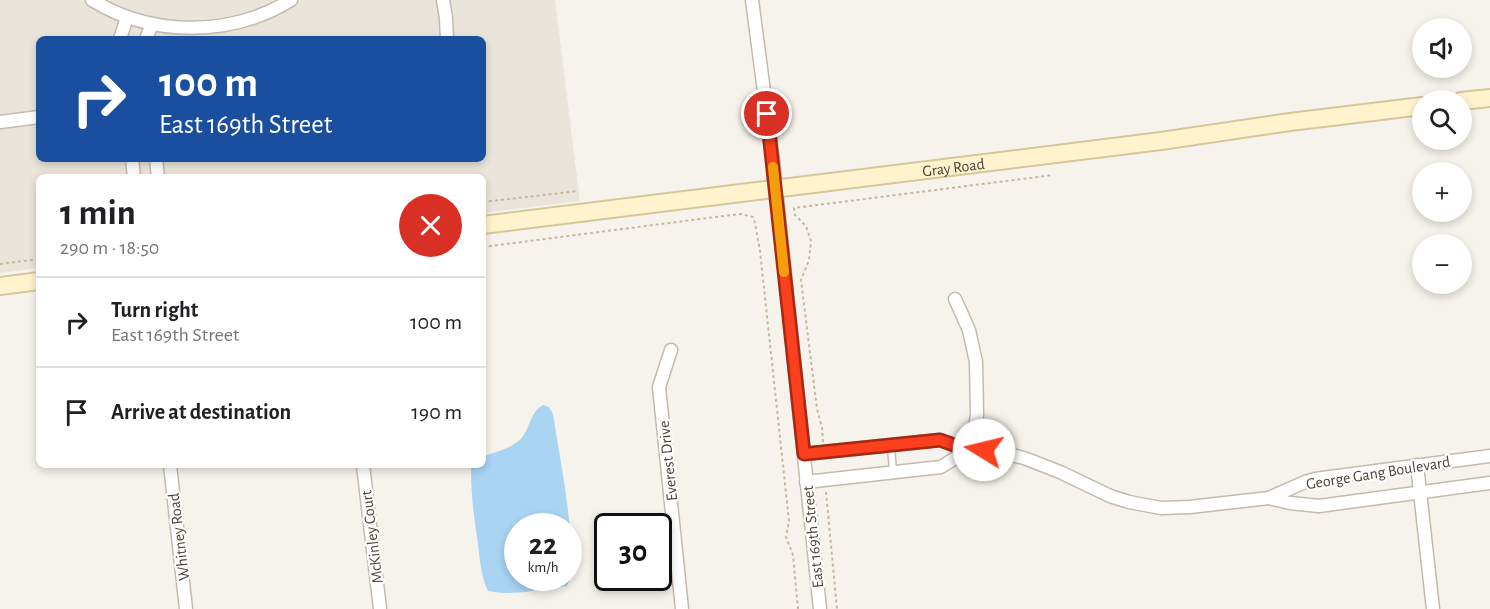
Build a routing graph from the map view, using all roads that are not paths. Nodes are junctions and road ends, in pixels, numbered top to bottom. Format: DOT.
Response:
graph roads {
  1 [pos="92,0"];
  2 [pos="291,0"];
  3 [pos="443,0"];
  4 [pos="752,0"];
  5 [pos="127,17"];
  6 [pos="152,24"];
  7 [pos="121,36"];
  8 [pos="147,36"];
  9 [pos="447,36"];
  10 [pos="1490,98"];
  11 [pos="1472,100"];
  12 [pos="1412,107"];
  13 [pos="36,117"];
  14 [pos="0,122"];
  15 [pos="776,188"];
  16 [pos="486,225"];
  17 [pos="36,281"];
  18 [pos="0,286"];
  19 [pos="955,299"];
  20 [pos="671,350"];
  21 [pos="891,446"];
  22 [pos="968,450"];
  23 [pos="804,454"];
  24 [pos="1490,456"];
  25 [pos="1418,465"];
  26 [pos="170,468"];
  27 [pos="363,468"];
  28 [pos="893,472"];
  29 [pos="806,482"];
  30 [pos="1490,483"];
  31 [pos="1420,493"];
  32 [pos="1269,498"];
  33 [pos="186,609"];
  34 [pos="380,609"];
  35 [pos="682,609"];
  36 [pos="820,609"];
  37 [pos="1433,609"];
  1 -- 5 [label="street"];
  2 -- 6 [label="street"];
  3 -- 9 [label="street"];
  4 -- 15 [label="street, East 169th Street"];
  5 -- 6 [label="street"];
  5 -- 7 [label="street"];
  6 -- 8 [label="street"];
  10 -- 11 [label="street"];
  12 -- 15 [label="street, Gray Road"];
  13 -- 14 [label="street"];
  15 -- 16 [label="street, Gray Road"];
  15 -- 23 [label="street, East 169th Street"];
  17 -- 18 [label="street"];
  19 -- 22 [label="street"];
  20 -- 35 [label="street, Everest Drive"];
  21 -- 22 [label="street, George Gang Boulevard"];
  21 -- 23 [label="street, George Gang Boulevard"];
  21 -- 28 [label="lane"];
  22 -- 28 [label="street"];
  22 -- 32 [label="street, George Gang Boulevard"];
  23 -- 29 [label="street, East 169th Street"];
  24 -- 25 [label="street, George Gang Boulevard"];
  25 -- 31 [label="street"];
  25 -- 32 [label="street, George Gang Boulevard"];
  26 -- 33 [label="street, Whitney Road"];
  27 -- 34 [label="street, McKinley Court"];
  28 -- 29 [label="street"];
  29 -- 36 [label="street, East 169th Street"];
  30 -- 31 [label="street, George Gang Boulevard"];
  31 -- 32 [label="street, George Gang Boulevard"];
  31 -- 37 [label="street"];
}
